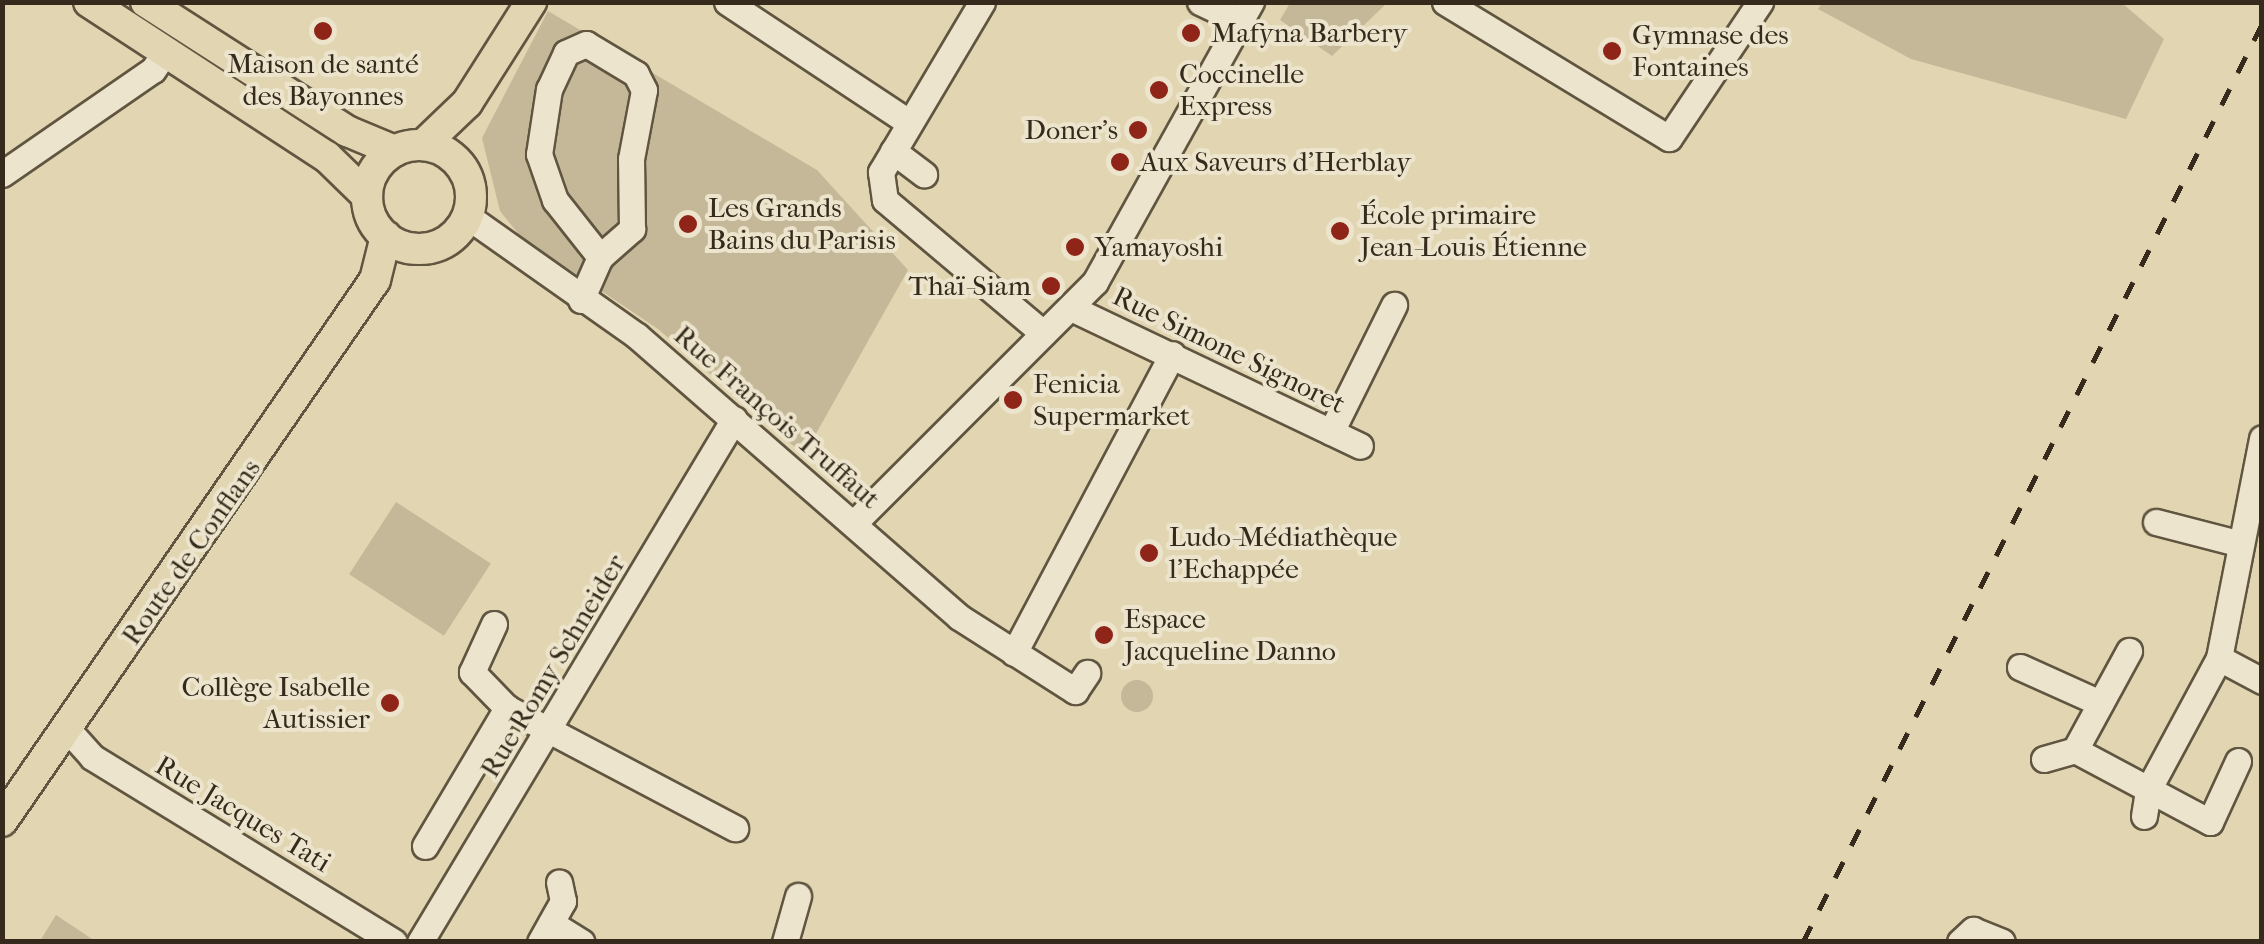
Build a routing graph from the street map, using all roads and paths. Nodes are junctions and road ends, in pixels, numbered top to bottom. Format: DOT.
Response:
graph roads {
  1 [pos="89,2"];
  2 [pos="146,2"];
  3 [pos="531,2"];
  4 [pos="727,2"];
  5 [pos="982,2"];
  6 [pos="1200,2"];
  7 [pos="1446,2"];
  8 [pos="1760,2"];
  9 [pos="1475,10"];
  10 [pos="1246,12"];
  11 [pos="164,52"];
  12 [pos="494,65"];
  13 [pos="908,122"];
  14 [pos="409,148"];
  15 [pos="893,151"];
  16 [pos="466,173"];
  17 [pos="2,174"];
  18 [pos="924,174"];
  19 [pos="367,196"];
  20 [pos="462,225"];
  21 [pos="386,236"];
  22 [pos="419,249"];
  23 [pos="600,257"];
  24 [pos="375,280"];
  25 [pos="581,300"];
  26 [pos="1394,304"];
  27 [pos="1071,308"];
  28 [pos="1043,333"];
  29 [pos="1172,354"];
  30 [pos="734,420"];
  31 [pos="1331,432"];
  32 [pos="2262,438"];
  33 [pos="1360,446"];
  34 [pos="2156,522"];
  35 [pos="854,523"];
  36 [pos="2238,543"];
  37 [pos="494,624"];
  38 [pos="2130,651"];
  39 [pos="1014,653"];
  40 [pos="2219,658"];
  41 [pos="2020,667"];
  42 [pos="1087,672"];
  43 [pos="2262,681"];
  44 [pos="2100,703"];
  45 [pos="507,708"];
  46 [pos="68,730"];
  47 [pos="548,733"];
  48 [pos="2075,750"];
  49 [pos="2044,759"];
  50 [pos="2238,761"];
  51 [pos="2146,803"];
  52 [pos="2,821"];
  53 [pos="734,828"];
  54 [pos="425,846"];
  55 [pos="560,882"];
  56 [pos="798,896"];
  57 [pos="546,932"];
  58 [pos="394,942"];
  59 [pos="420,942"];
  60 [pos="582,942"];
  61 [pos="785,942"];
  62 [pos="1960,942"];
  63 [pos="2002,942"];
  1 -- 11 [label="main road"];
  2 -- 14 [label="main road"];
  3 -- 12 [label="main road"];
  4 -- 13 [label="street"];
  5 -- 13 [label="street"];
  6 -- 10 [label="street"];
  7 -- 9 [label="street"];
  8 -- 9 [label="street"];
  10 -- 27 [label="street"];
  11 -- 17 [label="street"];
  11 -- 19 [label="main road"];
  12 -- 14 [label="main road"];
  12 -- 16 [label="main road"];
  13 -- 15 [label="street"];
  14 -- 16 [label="main road"];
  14 -- 19 [label="main road"];
  15 -- 18 [label="street"];
  15 -- 28 [label="street"];
  16 -- 20 [label="main road"];
  19 -- 21 [label="main road"];
  20 -- 22 [label="main road"];
  20 -- 25 [label="street, Rue François Truffaut"];
  21 -- 22 [label="main road"];
  21 -- 24 [label="main road, Route de Conflans"];
  22 -- 24 [label="main road, Route de Conflans"];
  23 -- 23 [label="street"];
  23 -- 25 [label="street"];
  24 -- 46 [label="main road, Route de Conflans"];
  25 -- 30 [label="street, Rue François Truffaut"];
  26 -- 31 [label="street"];
  27 -- 28 [label="street"];
  27 -- 29 [label="street, Rue Simone Signoret"];
  28 -- 35 [label="street"];
  29 -- 31 [label="street, Rue Simone Signoret"];
  29 -- 39 [label="street"];
  30 -- 35 [label="street, Rue François Truffaut"];
  30 -- 47 [label="street, Rue Romy Schneider"];
  31 -- 33 [label="street, Rue Simone Signoret"];
  32 -- 36 [label="street"];
  34 -- 36 [label="street"];
  35 -- 39 [label="street, Rue François Truffaut"];
  36 -- 40 [label="street"];
  37 -- 45 [label="street"];
  38 -- 44 [label="street"];
  39 -- 42 [label="street, Rue François Truffaut"];
  40 -- 43 [label="street"];
  40 -- 51 [label="street"];
  41 -- 44 [label="street"];
  44 -- 48 [label="street"];
  45 -- 47 [label="street"];
  45 -- 54 [label="street"];
  46 -- 52 [label="main road, Route de Conflans"];
  46 -- 58 [label="street, Rue Jacques Tati"];
  47 -- 53 [label="street"];
  47 -- 59 [label="street, Rue Romy Schneider"];
  48 -- 49 [label="street"];
  48 -- 51 [label="street"];
  50 -- 51 [label="street"];
  55 -- 57 [label="street"];
  56 -- 61 [label="street"];
  57 -- 60 [label="street"];
  62 -- 63 [label="street"];
}
